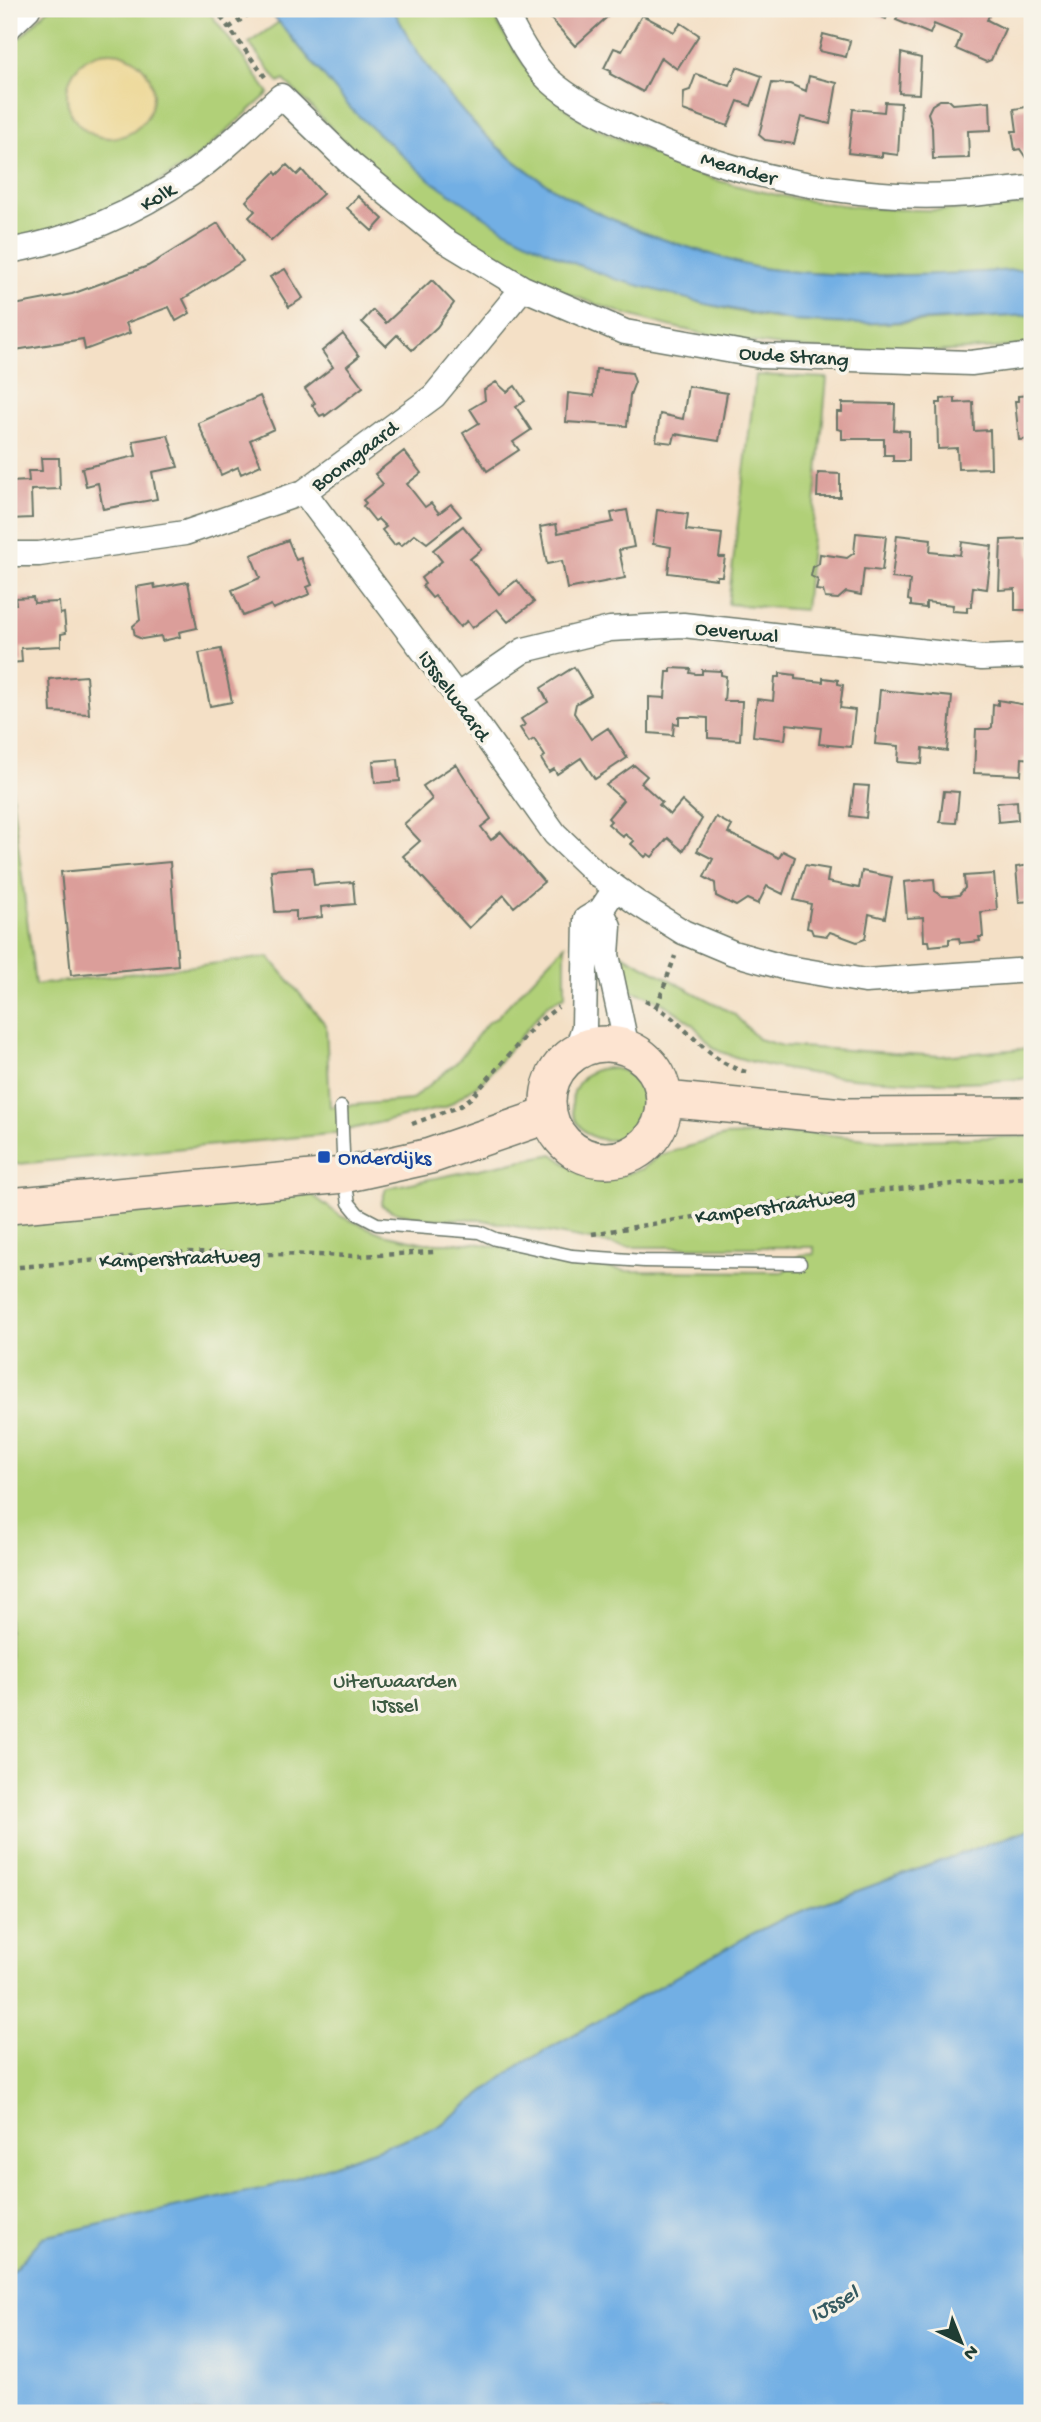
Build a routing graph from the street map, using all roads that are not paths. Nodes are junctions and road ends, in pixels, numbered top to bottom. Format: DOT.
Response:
graph roads {
  1 [pos="28,9"];
  2 [pos="503,9"];
  3 [pos="9,27"];
  4 [pos="1032,188"];
  5 [pos="9,251"];
  6 [pos="523,288"];
  7 [pos="1032,355"];
  8 [pos="304,492"];
  9 [pos="9,554"];
  10 [pos="1032,656"];
  11 [pos="457,696"];
  12 [pos="615,888"];
  13 [pos="601,910"];
  14 [pos="1032,970"];
  15 [pos="627,1048"];
  16 [pos="576,1052"];
  17 [pos="665,1099"];
  18 [pos="341,1107"];
  19 [pos="549,1115"];
  20 [pos="1032,1115"];
  21 [pos="344,1175"];
  22 [pos="9,1206"];
  23 [pos="800,1263"];
  1 -- 3 [label="street"];
  2 -- 4 [label="street, Meander"];
  5 -- 6 [label="street, Kolk"];
  6 -- 7 [label="street, Oude Strang"];
  6 -- 8 [label="street, Boomgaard"];
  8 -- 9 [label="street, Boomgaard"];
  8 -- 11 [label="street, IJsselwaard"];
  10 -- 11 [label="street, Oeverwal"];
  11 -- 12 [label="street, IJsselwaard"];
  12 -- 13 [label="street"];
  12 -- 14 [label="street, IJsselwaard"];
  13 -- 15 [label="street"];
  13 -- 16 [label="street"];
  15 -- 16 [label="main road"];
  15 -- 17 [label="main road"];
  16 -- 19 [label="main road"];
  17 -- 19 [label="main road"];
  17 -- 20 [label="main road"];
  18 -- 21 [label="lane"];
  19 -- 21 [label="main road"];
  21 -- 22 [label="main road"];
  21 -- 23 [label="lane"];
}
